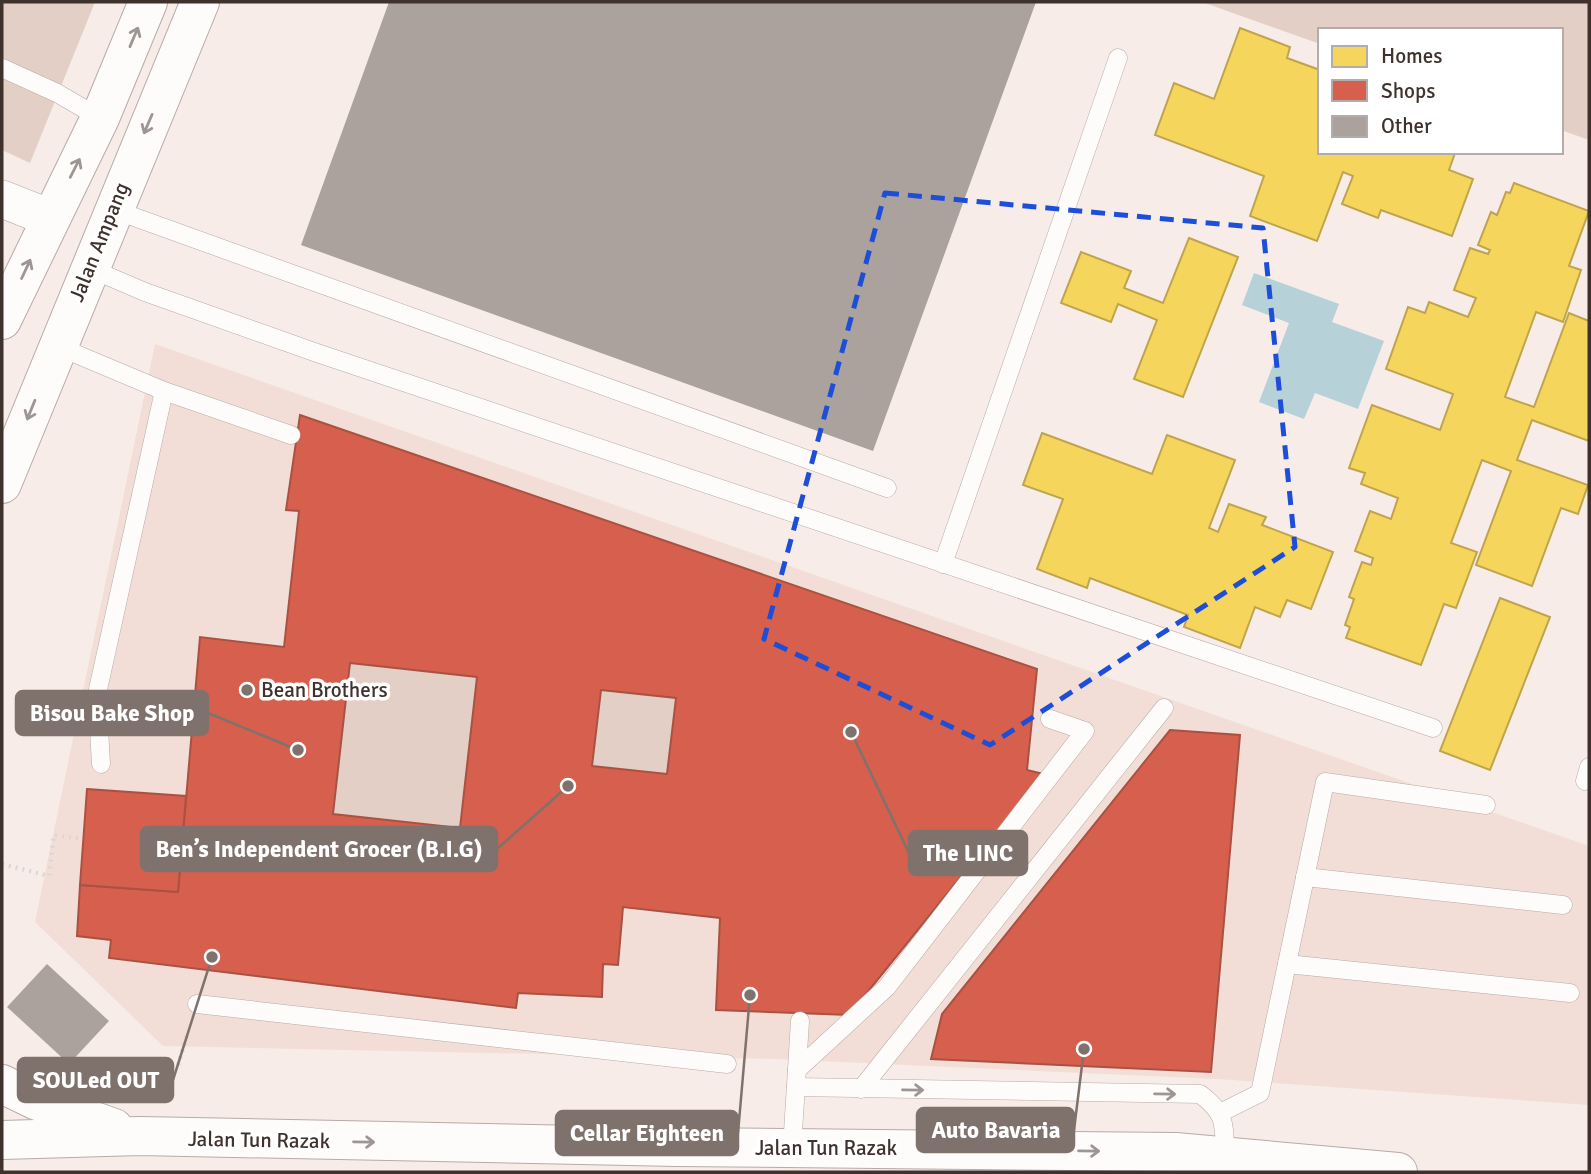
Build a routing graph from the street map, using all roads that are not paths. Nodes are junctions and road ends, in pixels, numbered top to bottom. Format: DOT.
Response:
graph roads {
  1 [pos="148,2"];
  2 [pos="200,2"];
  3 [pos="1118,58"];
  4 [pos="2,68"];
  5 [pos="100,118"];
  6 [pos="2,199"];
  7 [pos="112,209"];
  8 [pos="50,218"];
  9 [pos="89,268"];
  10 [pos="2,320"];
  11 [pos="57,346"];
  12 [pos="164,391"];
  13 [pos="291,435"];
  14 [pos="2,484"];
  15 [pos="887,488"];
  16 [pos="943,564"];
  17 [pos="1164,708"];
  18 [pos="1050,719"];
  19 [pos="1433,728"];
  20 [pos="101,764"];
  21 [pos="1486,806"];
  22 [pos="1305,877"];
  23 [pos="1563,905"];
  24 [pos="1287,964"];
  25 [pos="1570,993"];
  26 [pos="197,1004"];
  27 [pos="800,1021"];
  28 [pos="727,1064"];
  29 [pos="797,1078"];
  30 [pos="2,1084"];
  31 [pos="861,1089"];
  32 [pos="1220,1113"];
  33 [pos="140,1136"];
  34 [pos="2,1140"];
  35 [pos="677,1147"];
  36 [pos="792,1148"];
  37 [pos="1221,1164"];
  38 [pos="601,1172"];
  39 [pos="1398,1172"];
  5 -- 1 [label="main road, one-way"];
  2 -- 7 [label="main road, Jalan Ampang, one-way"];
  3 -- 16 [label="lane"];
  4 -- 5 [label="lane"];
  8 -- 5 [label="main road, one-way"];
  6 -- 8 [label="street"];
  7 -- 9 [label="main road, Jalan Ampang"];
  7 -- 15 [label="lane"];
  10 -- 8 [label="main road, one-way"];
  9 -- 11 [label="main road, Jalan Ampang"];
  9 -- 16 [label="lane"];
  11 -- 12 [label="lane"];
  11 -- 14 [label="main road, Jalan Ampang, one-way"];
  12 -- 13 [label="lane"];
  12 -- 20 [label="lane"];
  16 -- 19 [label="lane"];
  17 -- 31 [label="lane"];
  18 -- 29 [label="lane"];
  21 -- 22 [label="lane"];
  22 -- 23 [label="lane"];
  22 -- 24 [label="lane"];
  24 -- 25 [label="lane"];
  24 -- 32 [label="lane"];
  26 -- 28 [label="lane"];
  27 -- 29 [label="lane"];
  29 -- 31 [label="lane"];
  29 -- 36 [label="lane"];
  30 -- 33 [label="main road"];
  31 -- 32 [label="lane, one-way"];
  32 -- 37 [label="lane"];
  33 -- 34 [label="main road, Jalan Tun Razak"];
  33 -- 35 [label="main road, Jalan Tun Razak, one-way"];
  35 -- 36 [label="main road, Jalan Tun Razak"];
  35 -- 38 [label="main road"];
  36 -- 37 [label="main road, Jalan Tun Razak, one-way"];
  37 -- 39 [label="main road, Jalan Tun Razak"];
}
